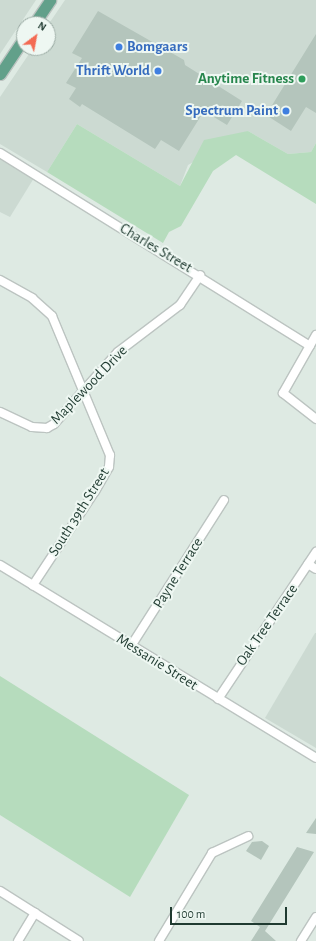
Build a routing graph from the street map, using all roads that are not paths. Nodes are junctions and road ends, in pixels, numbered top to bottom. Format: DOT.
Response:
graph roads {
  1 [pos="50,0"];
  2 [pos="39,16"];
  3 [pos="16,50"];
  4 [pos="0,74"];
  5 [pos="0,153"];
  6 [pos="200,275"];
  7 [pos="0,280"];
  8 [pos="316,335"];
  9 [pos="310,346"];
  10 [pos="83,393"];
  11 [pos="0,412"];
  12 [pos="316,419"];
  13 [pos="224,500"];
  14 [pos="316,552"];
  15 [pos="308,564"];
  16 [pos="0,565"];
  17 [pos="316,569"];
  18 [pos="33,585"];
  19 [pos="131,646"];
  20 [pos="218,699"];
  21 [pos="316,758"];
  22 [pos="248,836"];
  23 [pos="0,891"];
  24 [pos="35,913"];
  25 [pos="316,917"];
  26 [pos="18,941"];
  27 [pos="79,941"];
  28 [pos="159,941"];
  29 [pos="301,941"];
  1 -- 2 [label="main road"];
  3 -- 4 [label="main road"];
  5 -- 6 [label="street, Charles Street"];
  6 -- 9 [label="street, Charles Street"];
  6 -- 10 [label="street, Maplewood Drive"];
  7 -- 10 [label="street, South 39th Street"];
  8 -- 9 [label="street"];
  9 -- 12 [label="street"];
  10 -- 11 [label="street, Maplewood Drive"];
  10 -- 18 [label="street, South 39th Street"];
  13 -- 19 [label="street, Payne Terrace"];
  14 -- 15 [label="street, Oak Tree Terrace"];
  15 -- 17 [label="street"];
  15 -- 20 [label="street, Oak Tree Terrace"];
  16 -- 18 [label="street, Messanie Street"];
  18 -- 19 [label="street, Messanie Street"];
  19 -- 20 [label="street, Messanie Street"];
  20 -- 21 [label="street, Messanie Street"];
  22 -- 28 [label="street"];
  23 -- 24 [label="street"];
  24 -- 26 [label="street"];
  24 -- 27 [label="street"];
  25 -- 29 [label="street"];
}
